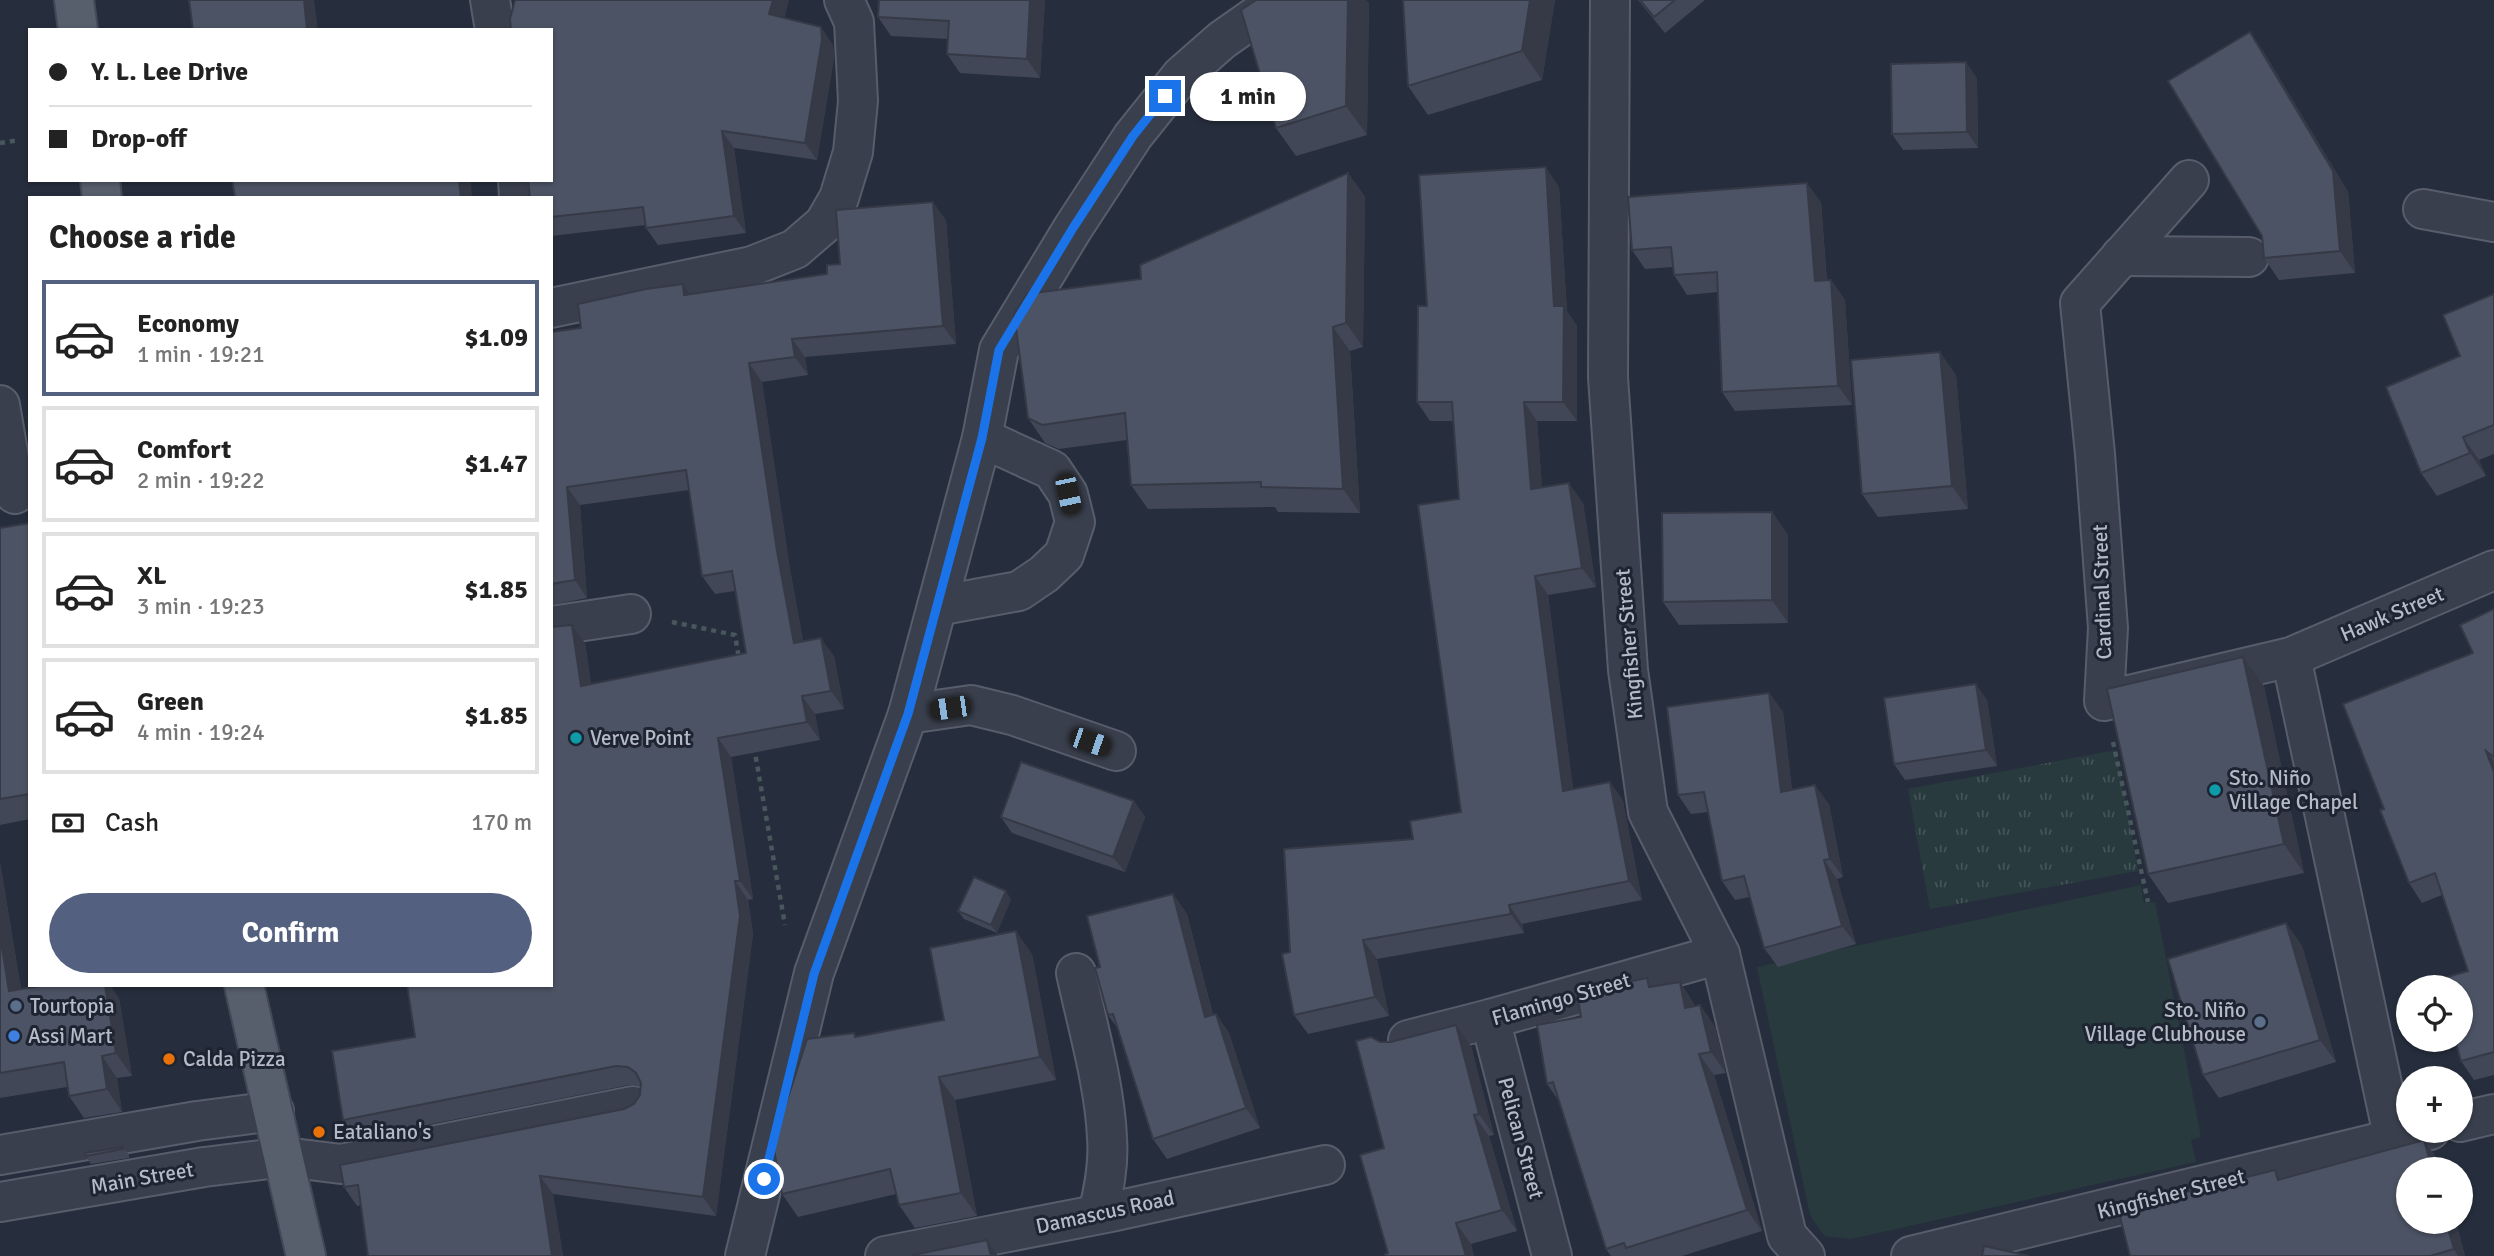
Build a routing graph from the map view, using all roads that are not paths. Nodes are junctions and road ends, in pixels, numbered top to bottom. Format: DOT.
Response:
graph roads {
  1 [pos="74,0"];
  2 [pos="490,0"];
  3 [pos="844,0"];
  4 [pos="1279,0"];
  5 [pos="1610,0"];
  6 [pos="78,28"];
  7 [pos="495,28"];
  8 [pos="2189,180"];
  9 [pos="2423,209"];
  10 [pos="2494,222"];
  11 [pos="2121,256"];
  12 [pos="2249,257"];
  13 [pos="553,308"];
  14 [pos="0,404"];
  15 [pos="982,438"];
  16 [pos="15,494"];
  17 [pos="2494,570"];
  18 [pos="937,606"];
  19 [pos="631,614"];
  20 [pos="553,626"];
  21 [pos="2291,657"];
  22 [pos="908,714"];
  23 [pos="1116,751"];
  24 [pos="1720,954"];
  25 [pos="1076,973"];
  26 [pos="244,987"];
  27 [pos="1490,1019"];
  28 [pos="1401,1042"];
  29 [pos="633,1106"];
  30 [pos="274,1111"];
  31 [pos="2494,1114"];
  32 [pos="2473,1119"];
  33 [pos="2394,1140"];
  34 [pos="0,1155"];
  35 [pos="285,1157"];
  36 [pos="1325,1165"];
  37 [pos="0,1202"];
  38 [pos="1098,1214"];
  39 [pos="306,1256"];
  40 [pos="745,1256"];
  41 [pos="885,1256"];
  42 [pos="1552,1256"];
  43 [pos="1805,1256"];
  44 [pos="1911,1256"];
  1 -- 6 [label="main road"];
  2 -- 7 [label="street"];
  3 -- 13 [label="street"];
  4 -- 15 [label="street"];
  5 -- 24 [label="street, Kingfisher Street"];
  8 -- 11 [label="street"];
  9 -- 10 [label="street"];
  11 -- 12 [label="street"];
  11 -- 21 [label="street, Cardinal Street"];
  14 -- 16 [label="street"];
  15 -- 18 [label="street"];
  15 -- 18 [label="street"];
  17 -- 21 [label="street, Hawk Street"];
  18 -- 22 [label="street"];
  19 -- 20 [label="street"];
  21 -- 33 [label="street"];
  22 -- 23 [label="street"];
  22 -- 40 [label="street"];
  24 -- 27 [label="street, Flamingo Street"];
  24 -- 43 [label="street, Kingfisher Street"];
  25 -- 38 [label="street"];
  26 -- 30 [label="main road"];
  27 -- 28 [label="street, Flamingo Street"];
  27 -- 42 [label="street, Pelican Street"];
  29 -- 35 [label="street, Main Street"];
  30 -- 34 [label="street"];
  30 -- 35 [label="main road"];
  31 -- 32 [label="street"];
  33 -- 44 [label="street, Kingfisher Street"];
  35 -- 37 [label="street, Main Street"];
  35 -- 39 [label="main road"];
  36 -- 38 [label="street, Damascus Road"];
  38 -- 41 [label="street, Damascus Road"];
}
